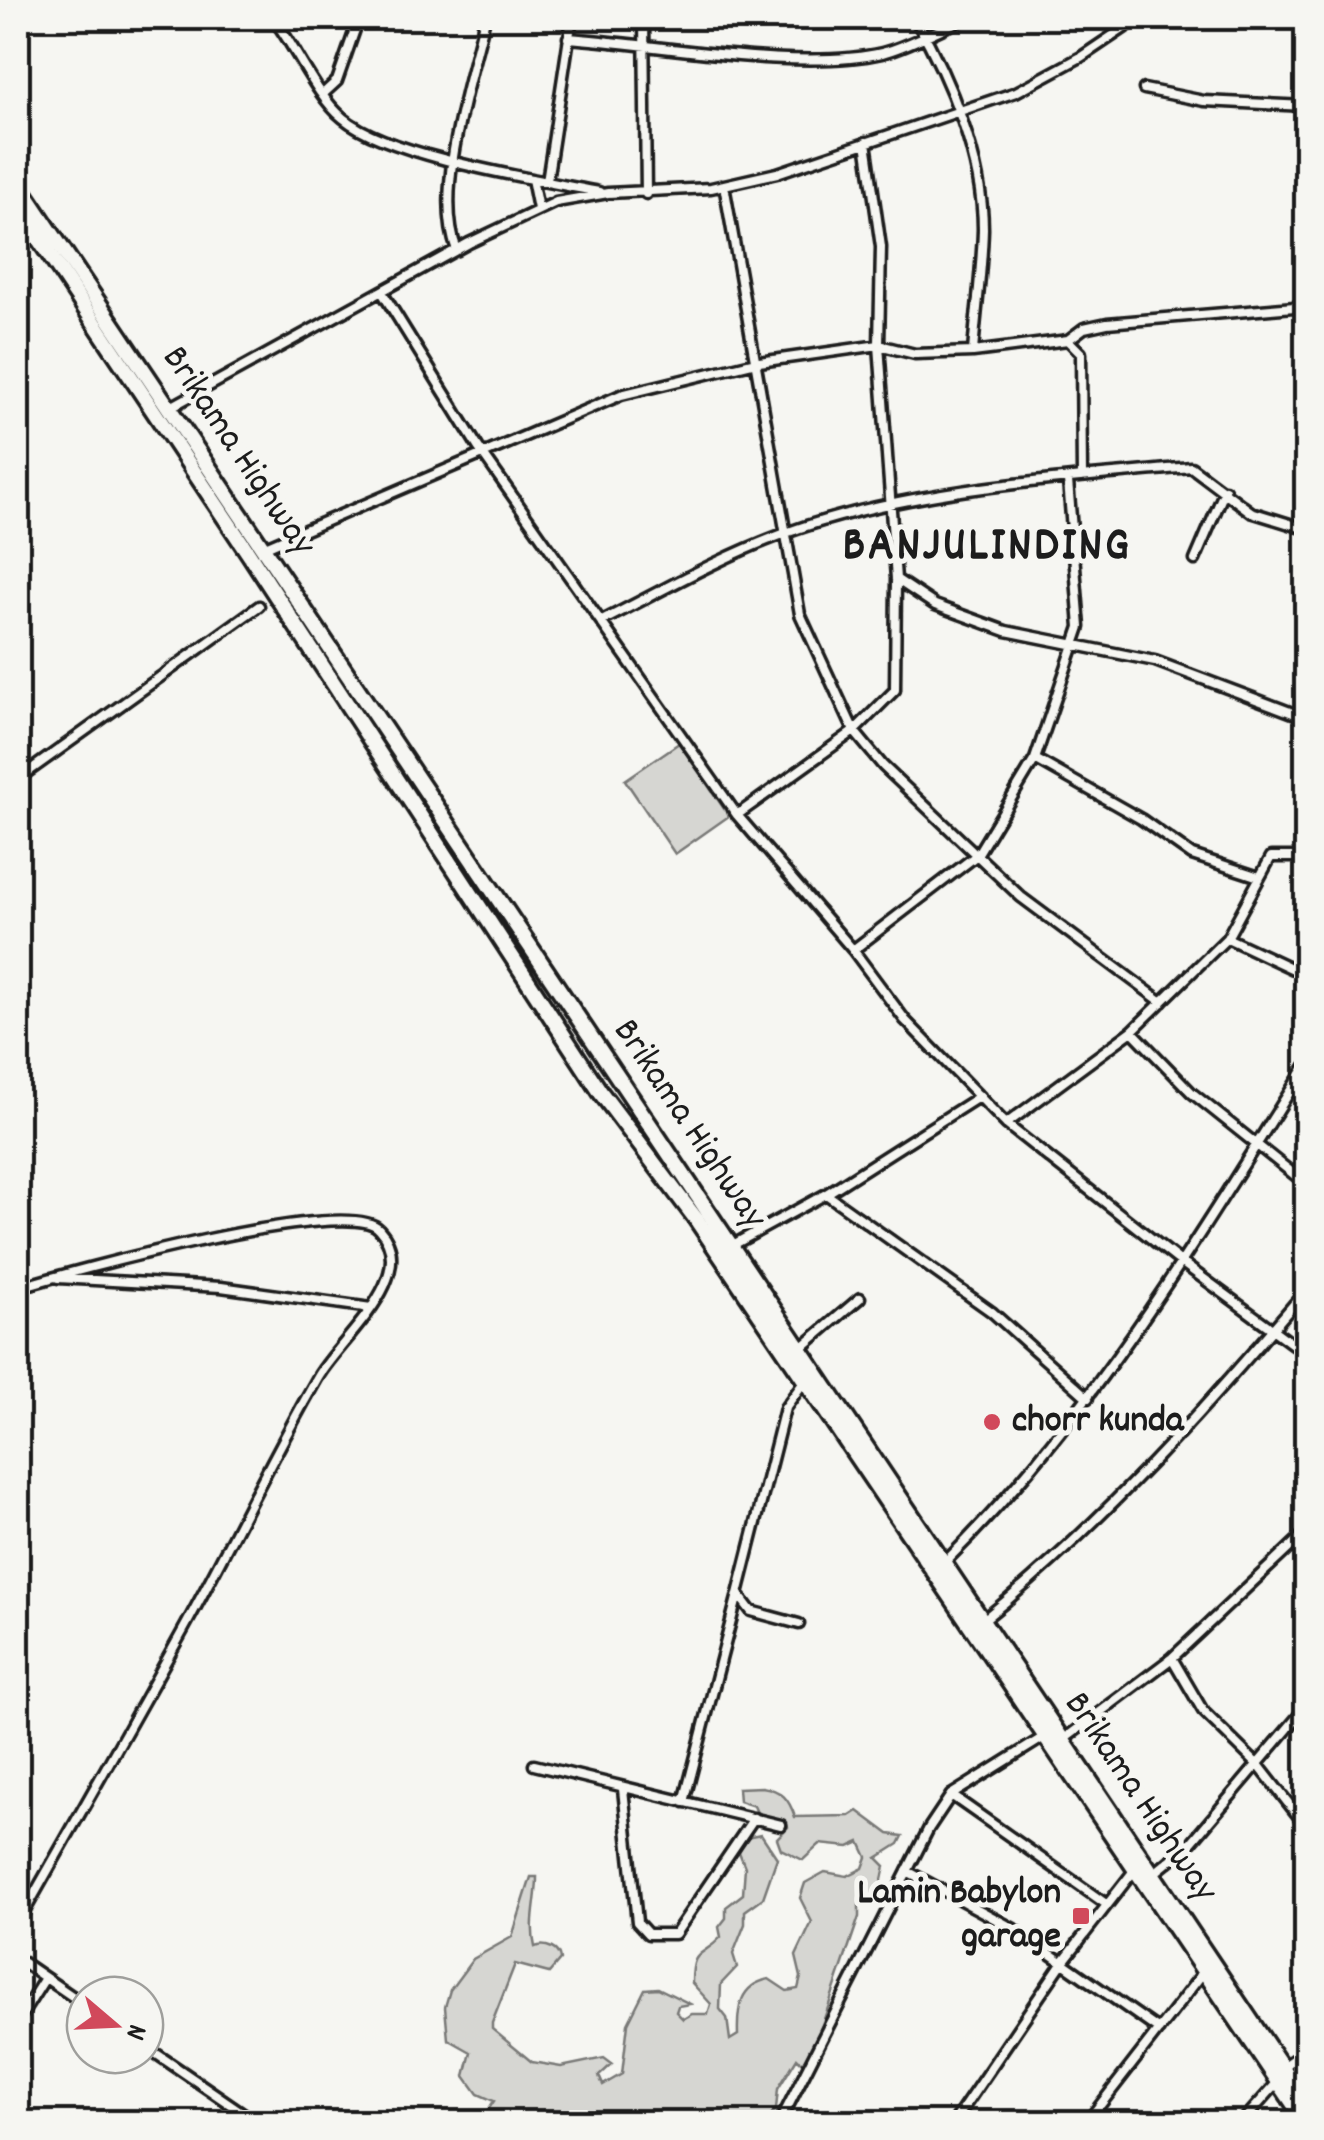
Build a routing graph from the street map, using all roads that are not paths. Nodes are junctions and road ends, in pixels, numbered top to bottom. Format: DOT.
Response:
graph roads {
  1 [pos="273,18"];
  2 [pos="359,18"];
  3 [pos="485,18"];
  4 [pos="572,18"];
  5 [pos="644,18"];
  6 [pos="915,18"];
  7 [pos="967,18"];
  8 [pos="1138,18"];
  9 [pos="1306,18"];
  10 [pos="924,34"];
  11 [pos="568,38"];
  12 [pos="644,43"];
  13 [pos="1144,89"];
  14 [pos="1306,89"];
  15 [pos="324,93"];
  16 [pos="1306,106"];
  17 [pos="958,114"];
  18 [pos="866,142"];
  19 [pos="454,160"];
  20 [pos="532,179"];
  21 [pos="547,181"];
  22 [pos="18,183"];
  23 [pos="724,184"];
  24 [pos="608,193"];
  25 [pos="646,194"];
  26 [pos="18,208"];
  27 [pos="538,209"];
  28 [pos="457,250"];
  29 [pos="58,256"];
  30 [pos="382,292"];
  31 [pos="1306,306"];
  32 [pos="1068,340"];
  33 [pos="879,345"];
  34 [pos="973,352"];
  35 [pos="752,363"];
  36 [pos="163,412"];
  37 [pos="483,453"];
  38 [pos="1082,477"];
  39 [pos="1068,480"];
  40 [pos="1225,490"];
  41 [pos="890,503"];
  42 [pos="1306,529"];
  43 [pos="784,534"];
  44 [pos="256,551"];
  45 [pos="1195,560"];
  46 [pos="896,579"];
  47 [pos="258,606"];
  48 [pos="604,620"];
  49 [pos="1075,643"];
  50 [pos="1306,718"];
  51 [pos="854,730"];
  52 [pos="1035,760"];
  53 [pos="18,779"];
  54 [pos="737,815"];
  55 [pos="977,855"];
  56 [pos="1306,857"];
  57 [pos="1259,877"];
  58 [pos="1226,938"];
  59 [pos="853,950"];
  60 [pos="1306,975"];
  61 [pos="1162,1002"];
  62 [pos="1132,1031"];
  63 [pos="1306,1066"];
  64 [pos="980,1096"];
  65 [pos="1006,1124"];
  66 [pos="1258,1142"];
  67 [pos="1306,1184"];
  68 [pos="826,1194"];
  69 [pos="731,1247"];
  70 [pos="1183,1264"];
  71 [pos="50,1278"];
  72 [pos="18,1288"];
  73 [pos="1306,1290"];
  74 [pos="860,1298"];
  75 [pos="371,1308"];
  76 [pos="1274,1328"];
  77 [pos="799,1350"];
  78 [pos="1306,1354"];
  79 [pos="809,1377"];
  80 [pos="1088,1398"];
  81 [pos="1306,1532"];
  82 [pos="943,1564"];
  83 [pos="738,1594"];
  84 [pos="981,1622"];
  85 [pos="799,1624"];
  86 [pos="1172,1658"];
  87 [pos="1306,1707"];
  88 [pos="1044,1737"];
  89 [pos="1062,1742"];
  90 [pos="534,1765"];
  91 [pos="1260,1767"];
  92 [pos="623,1789"];
  93 [pos="951,1796"];
  94 [pos="684,1802"];
  95 [pos="754,1818"];
  96 [pos="781,1826"];
  97 [pos="1306,1826"];
  98 [pos="1114,1832"];
  99 [pos="1137,1866"];
  100 [pos="907,1871"];
  101 [pos="1152,1875"];
  102 [pos="1106,1904"];
  103 [pos="18,1923"];
  104 [pos="18,1960"];
  105 [pos="1062,1963"];
  106 [pos="1202,1974"];
  107 [pos="45,1978"];
  108 [pos="65,1992"];
  109 [pos="18,2022"];
  110 [pos="1159,2030"];
  111 [pos="1306,2052"];
  112 [pos="165,2060"];
  113 [pos="1283,2068"];
  114 [pos="1277,2083"];
  115 [pos="1306,2103"];
  116 [pos="256,2122"];
  117 [pos="780,2122"];
  118 [pos="954,2122"];
  119 [pos="1087,2122"];
  120 [pos="1242,2122"];
  121 [pos="1306,2122"];
  1 -- 15 [label="street"];
  2 -- 15 [label="street"];
  3 -- 19 [label="street"];
  4 -- 11 [label="street"];
  5 -- 12 [label="street"];
  6 -- 10 [label="street"];
  7 -- 10 [label="street"];
  8 -- 17 [label="street"];
  9 -- 14 [label="street"];
  10 -- 12 [label="street"];
  10 -- 17 [label="street"];
  11 -- 12 [label="street"];
  11 -- 21 [label="street"];
  12 -- 25 [label="street"];
  13 -- 16 [label="street"];
  15 -- 19 [label="street"];
  17 -- 18 [label="street"];
  17 -- 34 [label="street"];
  18 -- 23 [label="street"];
  18 -- 33 [label="street"];
  19 -- 20 [label="street"];
  19 -- 28 [label="street"];
  20 -- 21 [label="street"];
  20 -- 27 [label="street"];
  21 -- 24 [label="street"];
  22 -- 29 [label="highway, Brikama Highway"];
  23 -- 25 [label="street"];
  23 -- 35 [label="street"];
  24 -- 25 [label="street"];
  24 -- 27 [label="street"];
  26 -- 29 [label="highway, Brikama Highway"];
  27 -- 28 [label="street"];
  28 -- 30 [label="street"];
  29 -- 36 [label="highway, Brikama Highway"];
  30 -- 36 [label="street"];
  30 -- 37 [label="street"];
  31 -- 32 [label="street"];
  32 -- 34 [label="street"];
  32 -- 38 [label="street"];
  33 -- 34 [label="street"];
  33 -- 35 [label="street"];
  33 -- 41 [label="street"];
  35 -- 37 [label="street"];
  35 -- 43 [label="street"];
  36 -- 44 [label="highway, Brikama Highway"];
  37 -- 44 [label="street"];
  37 -- 48 [label="street"];
  38 -- 39 [label="street"];
  38 -- 40 [label="street"];
  39 -- 41 [label="street"];
  39 -- 49 [label="street"];
  40 -- 42 [label="street"];
  40 -- 45 [label="street"];
  41 -- 43 [label="street"];
  41 -- 46 [label="street"];
  43 -- 48 [label="street"];
  43 -- 51 [label="street"];
  44 -- 69 [label="highway, Brikama Highway"];
  44 -- 79 [label="highway, Brikama Highway"];
  46 -- 49 [label="street"];
  46 -- 51 [label="street"];
  47 -- 53 [label="street"];
  48 -- 54 [label="street"];
  49 -- 50 [label="street"];
  49 -- 52 [label="street"];
  51 -- 54 [label="street"];
  51 -- 55 [label="street"];
  52 -- 55 [label="street"];
  52 -- 57 [label="street"];
  54 -- 59 [label="street"];
  55 -- 59 [label="street"];
  55 -- 61 [label="street"];
  56 -- 57 [label="street"];
  57 -- 58 [label="street"];
  58 -- 60 [label="street"];
  58 -- 61 [label="street"];
  59 -- 64 [label="street"];
  61 -- 62 [label="street"];
  62 -- 65 [label="street"];
  62 -- 66 [label="street"];
  63 -- 66 [label="street"];
  64 -- 65 [label="street"];
  64 -- 68 [label="street"];
  65 -- 70 [label="street"];
  66 -- 67 [label="street"];
  66 -- 70 [label="street"];
  68 -- 69 [label="street"];
  68 -- 80 [label="street"];
  69 -- 77 [label="highway, Brikama Highway"];
  70 -- 76 [label="street"];
  70 -- 80 [label="street"];
  71 -- 72 [label="street"];
  71 -- 75 [label="street"];
  71 -- 75 [label="street"];
  73 -- 76 [label="street"];
  74 -- 77 [label="street"];
  75 -- 103 [label="street"];
  76 -- 78 [label="street"];
  76 -- 84 [label="street"];
  77 -- 79 [label="highway, Brikama Highway"];
  79 -- 82 [label="highway, Brikama Highway"];
  79 -- 83 [label="street"];
  79 -- 88 [label="highway, Brikama Highway"];
  80 -- 82 [label="street"];
  81 -- 86 [label="street"];
  82 -- 84 [label="highway, Brikama Highway"];
  83 -- 85 [label="street"];
  83 -- 94 [label="street"];
  84 -- 89 [label="highway, Brikama Highway"];
  86 -- 89 [label="street"];
  86 -- 91 [label="street"];
  87 -- 91 [label="street"];
  88 -- 93 [label="street"];
  88 -- 98 [label="highway, Brikama Highway"];
  89 -- 98 [label="highway, Brikama Highway"];
  90 -- 92 [label="street"];
  91 -- 97 [label="street"];
  91 -- 101 [label="street"];
  92 -- 94 [label="street"];
  92 -- 95 [label="street"];
  93 -- 100 [label="street"];
  93 -- 102 [label="street"];
  94 -- 95 [label="street"];
  95 -- 96 [label="street"];
  98 -- 99 [label="highway, Brikama Highway"];
  99 -- 101 [label="highway, Brikama Highway"];
  99 -- 102 [label="street"];
  99 -- 106 [label="highway, Brikama Highway"];
  100 -- 105 [label="street"];
  100 -- 117 [label="street"];
  101 -- 113 [label="highway, Brikama Highway"];
  102 -- 105 [label="street"];
  104 -- 107 [label="street"];
  105 -- 110 [label="street"];
  105 -- 118 [label="street"];
  106 -- 110 [label="street"];
  106 -- 114 [label="highway, Brikama Highway"];
  107 -- 108 [label="street"];
  107 -- 109 [label="street"];
  110 -- 119 [label="street"];
  111 -- 113 [label="street"];
  112 -- 116 [label="street"];
  113 -- 115 [label="highway, Brikama Highway"];
  114 -- 120 [label="street"];
  114 -- 121 [label="highway, Brikama Highway"];
}
